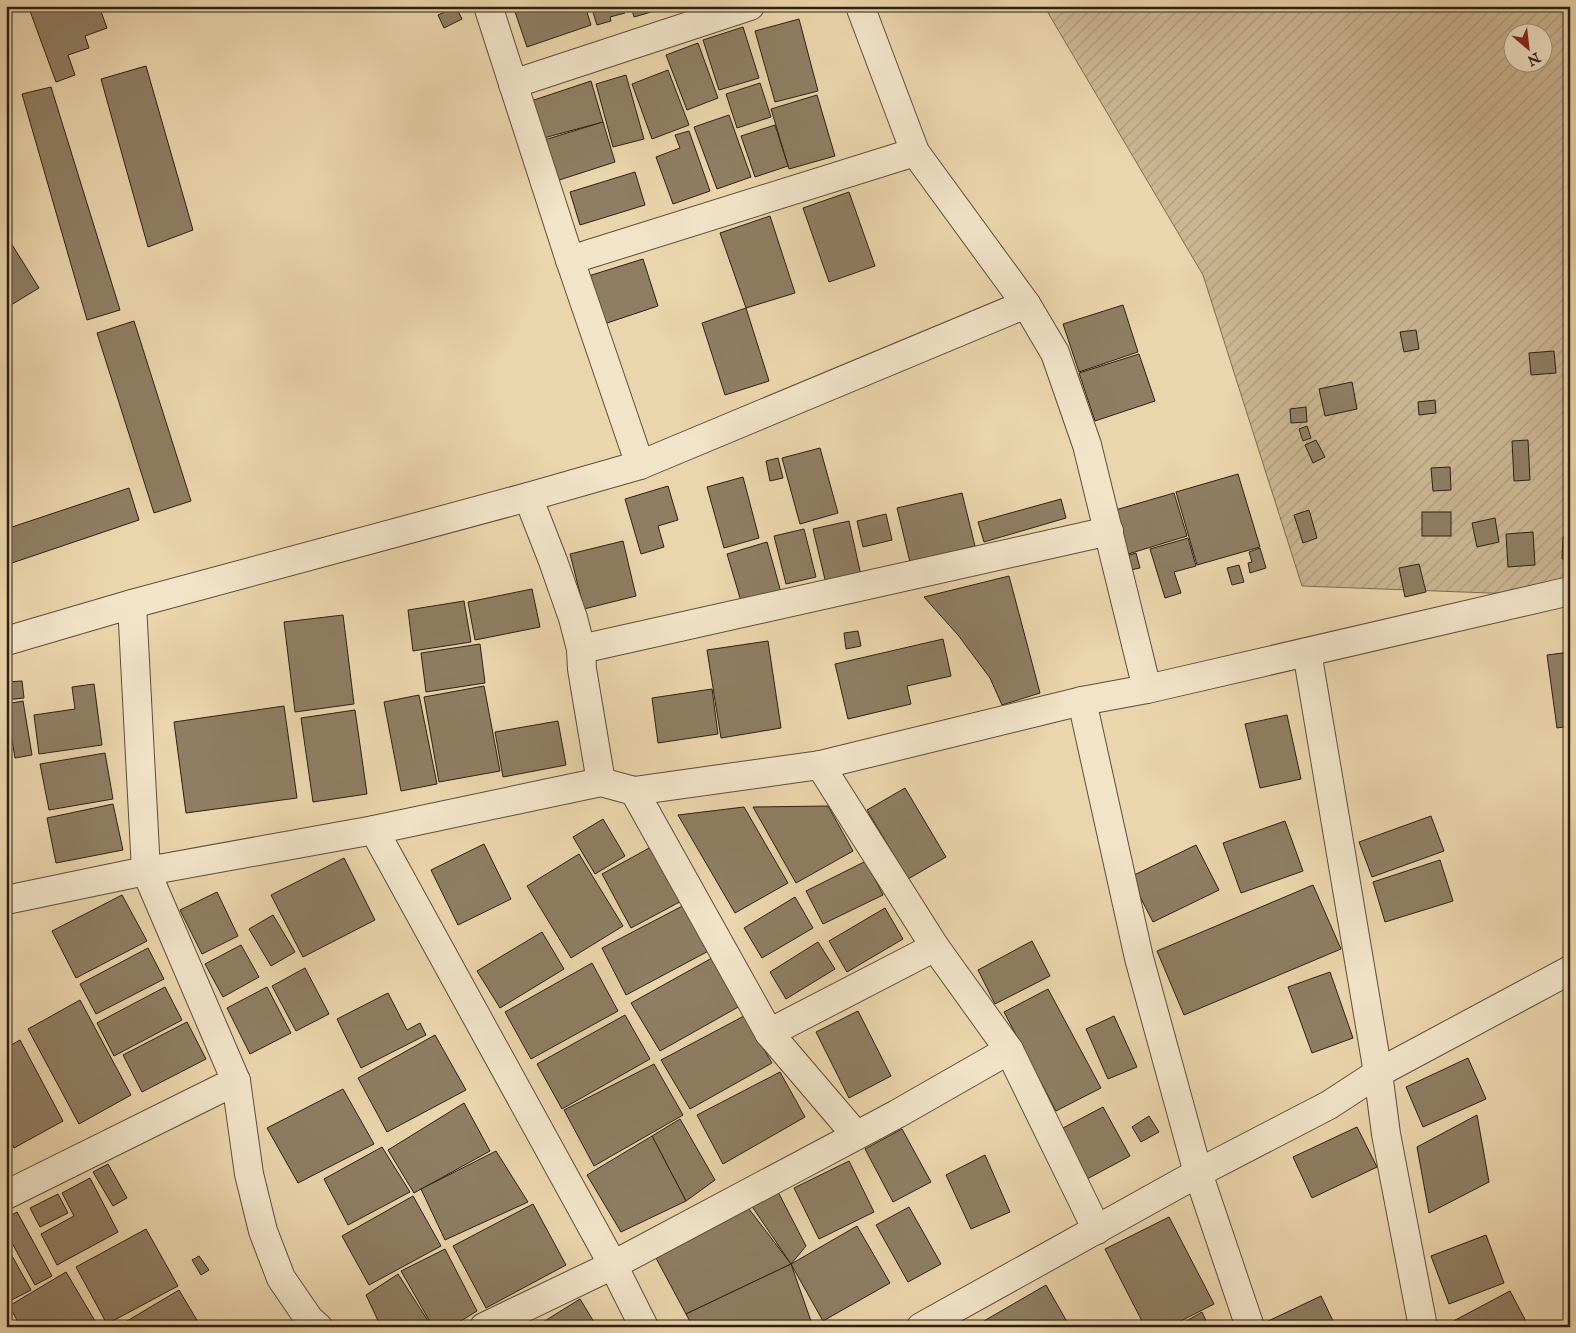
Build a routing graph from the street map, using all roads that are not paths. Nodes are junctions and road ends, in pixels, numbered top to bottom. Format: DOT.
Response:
graph roads {
  1 [pos="488,6"];
  2 [pos="750,6"];
  3 [pos="860,6"];
  4 [pos="513,84"];
  5 [pos="915,152"];
  6 [pos="570,260"];
  7 [pos="1026,304"];
  8 [pos="640,465"];
  9 [pos="528,498"];
  10 [pos="1109,531"];
  11 [pos="1570,591"];
  12 [pos="132,604"];
  13 [pos="6,641"];
  14 [pos="581,649"];
  15 [pos="1307,652"];
  16 [pos="1146,689"];
  17 [pos="1082,701"];
  18 [pos="820,766"];
  19 [pos="601,782"];
  20 [pos="634,791"];
  21 [pos="374,830"];
  22 [pos="146,871"];
  23 [pos="6,900"];
  24 [pos="936,947"];
  25 [pos="1570,970"];
  26 [pos="769,1033"];
  27 [pos="1009,1050"];
  28 [pos="1378,1073"];
  29 [pos="236,1081"];
  30 [pos="856,1135"];
  31 [pos="1198,1173"];
  32 [pos="6,1194"];
  33 [pos="1097,1230"];
  34 [pos="613,1265"];
  35 [pos="931,1325"];
  36 [pos="318,1327"];
  37 [pos="484,1327"];
  38 [pos="644,1327"];
  39 [pos="1250,1327"];
  40 [pos="1423,1327"];
  1 -- 4 [label="street"];
  2 -- 4 [label="street"];
  3 -- 5 [label="street"];
  4 -- 6 [label="street"];
  5 -- 6 [label="street"];
  5 -- 7 [label="street"];
  6 -- 8 [label="street"];
  7 -- 8 [label="street"];
  7 -- 10 [label="street"];
  8 -- 9 [label="street"];
  9 -- 12 [label="street"];
  9 -- 14 [label="street"];
  10 -- 14 [label="street"];
  10 -- 16 [label="street"];
  11 -- 15 [label="street"];
  12 -- 13 [label="street"];
  12 -- 22 [label="street"];
  14 -- 19 [label="street"];
  15 -- 16 [label="street"];
  15 -- 28 [label="street"];
  16 -- 17 [label="street"];
  17 -- 18 [label="street"];
  17 -- 31 [label="street"];
  18 -- 20 [label="street"];
  18 -- 24 [label="street"];
  19 -- 20 [label="street"];
  19 -- 21 [label="street"];
  20 -- 26 [label="street"];
  21 -- 22 [label="street"];
  21 -- 34 [label="street"];
  22 -- 23 [label="street"];
  22 -- 29 [label="street"];
  24 -- 26 [label="street"];
  24 -- 27 [label="street"];
  25 -- 28 [label="street"];
  26 -- 30 [label="street"];
  27 -- 30 [label="street"];
  27 -- 33 [label="street"];
  28 -- 31 [label="street"];
  28 -- 40 [label="street"];
  29 -- 32 [label="street"];
  29 -- 36 [label="street"];
  30 -- 34 [label="street"];
  31 -- 33 [label="street"];
  31 -- 39 [label="street"];
  33 -- 35 [label="street"];
  34 -- 37 [label="street"];
  34 -- 38 [label="street"];
}
